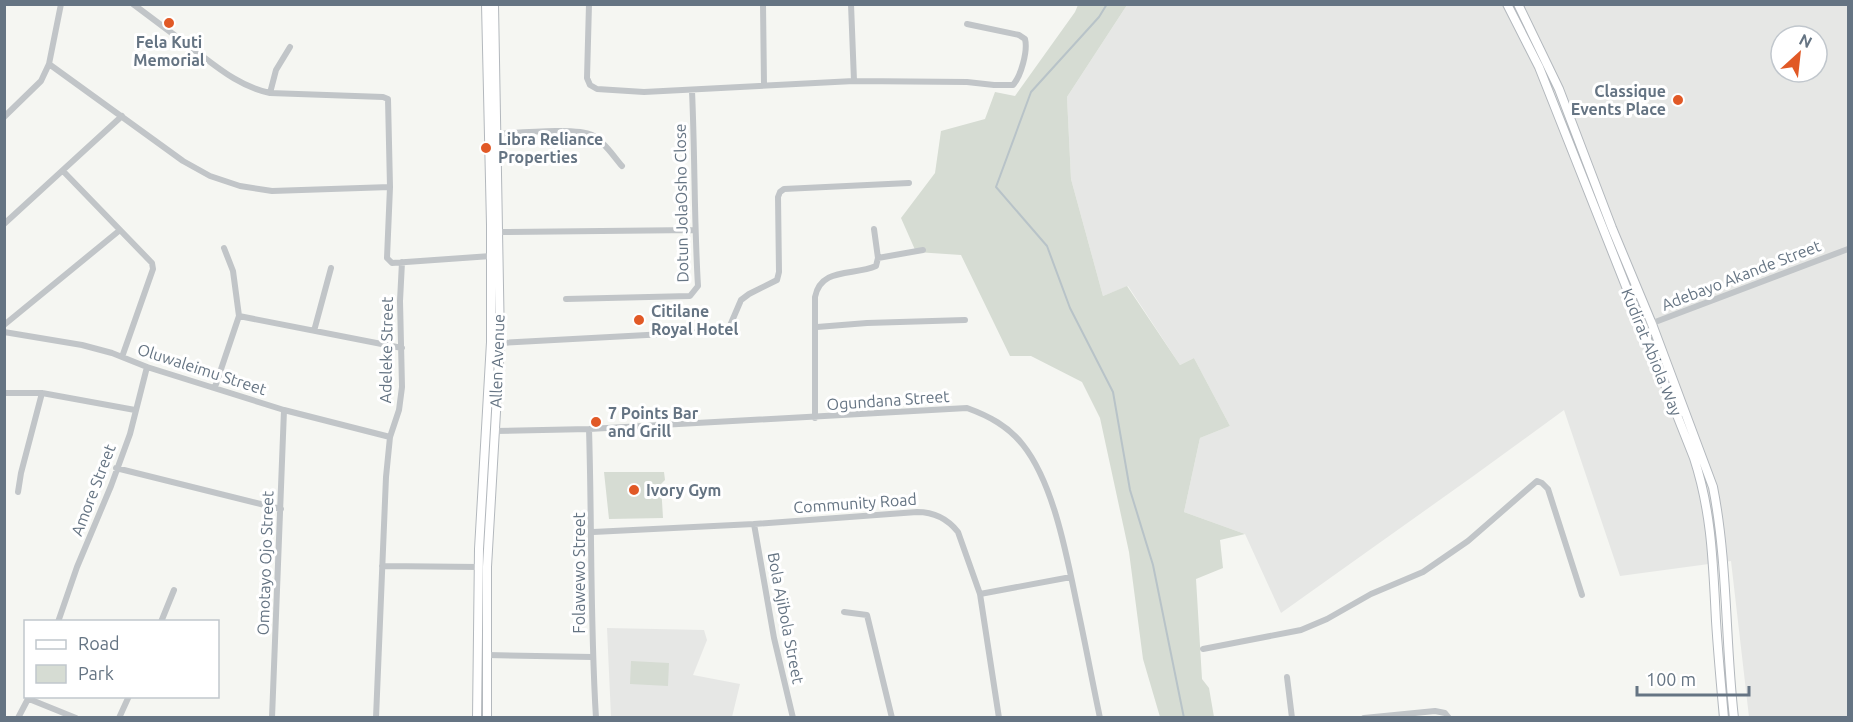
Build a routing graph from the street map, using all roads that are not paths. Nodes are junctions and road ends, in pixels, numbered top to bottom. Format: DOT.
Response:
graph roads {
  1 [pos="61,4"];
  2 [pos="133,4"];
  3 [pos="486,4"];
  4 [pos="494,4"];
  5 [pos="589,4"];
  6 [pos="763,4"];
  7 [pos="851,4"];
  8 [pos="1507,4"];
  9 [pos="1518,4"];
  10 [pos="967,24"];
  11 [pos="290,47"];
  12 [pos="49,64"];
  13 [pos="854,81"];
  14 [pos="764,84"];
  15 [pos="692,91"];
  16 [pos="270,93"];
  17 [pos="122,116"];
  18 [pos="4,117"];
  19 [pos="497,134"];
  20 [pos="622,166"];
  21 [pos="63,171"];
  22 [pos="909,183"];
  23 [pos="390,187"];
  24 [pos="4,224"];
  25 [pos="874,229"];
  26 [pos="120,230"];
  27 [pos="694,230"];
  28 [pos="499,231"];
  29 [pos="224,248"];
  30 [pos="1848,249"];
  31 [pos="923,250"];
  32 [pos="491,256"];
  33 [pos="878,258"];
  34 [pos="402,262"];
  35 [pos="331,268"];
  36 [pos="566,299"];
  37 [pos="239,316"];
  38 [pos="964,320"];
  39 [pos="1652,324"];
  40 [pos="4,325"];
  41 [pos="817,327"];
  42 [pos="1642,327"];
  43 [pos="314,331"];
  44 [pos="4,332"];
  45 [pos="500,343"];
  46 [pos="402,348"];
  47 [pos="122,357"];
  48 [pos="147,367"];
  49 [pos="215,387"];
  50 [pos="4,393"];
  51 [pos="42,393"];
  52 [pos="135,410"];
  53 [pos="284,410"];
  54 [pos="816,418"];
  55 [pos="589,429"];
  56 [pos="494,431"];
  57 [pos="390,437"];
  58 [pos="116,468"];
  59 [pos="18,492"];
  60 [pos="281,509"];
  61 [pos="754,524"];
  62 [pos="592,532"];
  63 [pos="382,566"];
  64 [pos="478,567"];
  65 [pos="1071,577"];
  66 [pos="174,591"];
  67 [pos="980,594"];
  68 [pos="1582,596"];
  69 [pos="844,612"];
  70 [pos="58,620"];
  71 [pos="161,620"];
  72 [pos="1203,649"];
  73 [pos="486,655"];
  74 [pos="592,657"];
  75 [pos="1287,677"];
  76 [pos="29,698"];
  77 [pos="128,698"];
  78 [pos="18,717"];
  79 [pos="76,717"];
  80 [pos="119,717"];
  81 [pos="272,717"];
  82 [pos="376,717"];
  83 [pos="477,717"];
  84 [pos="487,717"];
  85 [pos="596,717"];
  86 [pos="793,717"];
  87 [pos="892,717"];
  88 [pos="999,717"];
  89 [pos="1100,717"];
  90 [pos="1292,717"];
  91 [pos="1364,717"];
  92 [pos="1449,717"];
  93 [pos="1724,717"];
  94 [pos="1734,717"];
  1 -- 12 [label="street"];
  2 -- 16 [label="street"];
  3 -- 32 [label="main road, Allen Avenue"];
  4 -- 19 [label="main road, Allen Avenue"];
  5 -- 15 [label="street"];
  6 -- 14 [label="street"];
  7 -- 13 [label="street"];
  8 -- 42 [label="main road, Kudirat Abiola Way"];
  9 -- 39 [label="main road, Kudirat Abiola Way"];
  10 -- 13 [label="street"];
  11 -- 16 [label="street"];
  12 -- 17 [label="street"];
  12 -- 18 [label="street"];
  13 -- 14 [label="street"];
  14 -- 15 [label="street"];
  15 -- 27 [label="street, Dotun JolaOsho Close"];
  16 -- 23 [label="street"];
  17 -- 21 [label="street"];
  17 -- 23 [label="street"];
  19 -- 20 [label="street"];
  19 -- 28 [label="main road, Allen Avenue"];
  21 -- 24 [label="street"];
  21 -- 26 [label="street"];
  22 -- 45 [label="street"];
  23 -- 34 [label="street"];
  25 -- 33 [label="street"];
  26 -- 40 [label="street"];
  26 -- 47 [label="street"];
  27 -- 28 [label="street"];
  27 -- 36 [label="street, Dotun JolaOsho Close"];
  28 -- 45 [label="main road, Allen Avenue"];
  29 -- 37 [label="street"];
  30 -- 39 [label="street, Adebayo Akande Street"];
  31 -- 33 [label="street"];
  32 -- 34 [label="street"];
  32 -- 64 [label="main road, Allen Avenue"];
  33 -- 41 [label="street"];
  34 -- 46 [label="street, Adeleke Street"];
  35 -- 43 [label="street"];
  37 -- 43 [label="street"];
  37 -- 49 [label="street"];
  38 -- 41 [label="street"];
  39 -- 42 [label="street, Adebayo Akande Street"];
  39 -- 94 [label="main road, Kudirat Abiola Way"];
  41 -- 54 [label="street"];
  42 -- 93 [label="main road, Kudirat Abiola Way"];
  43 -- 46 [label="street"];
  44 -- 47 [label="street, Oluwaleimu Street"];
  45 -- 56 [label="main road, Allen Avenue"];
  46 -- 57 [label="street, Adeleke Street"];
  47 -- 48 [label="street, Oluwaleimu Street"];
  48 -- 49 [label="street, Oluwaleimu Street"];
  48 -- 52 [label="street, Amore Street"];
  49 -- 53 [label="street, Oluwaleimu Street"];
  50 -- 51 [label="street"];
  51 -- 52 [label="street"];
  51 -- 59 [label="street"];
  52 -- 58 [label="street, Amore Street"];
  53 -- 57 [label="street, Oluwaleimu Street"];
  53 -- 60 [label="street, Omotayo Ojo Street"];
  54 -- 55 [label="street, Ogundana Street"];
  54 -- 65 [label="street, Ogundana Street"];
  55 -- 56 [label="street, Ogundana Street"];
  55 -- 62 [label="street, Folawewo Street"];
  56 -- 73 [label="main road, Allen Avenue"];
  57 -- 63 [label="street, Adeleke Street"];
  58 -- 60 [label="street"];
  58 -- 70 [label="street, Amore Street"];
  60 -- 81 [label="street, Omotayo Ojo Street"];
  61 -- 62 [label="street, Community Road"];
  61 -- 67 [label="street, Community Road"];
  61 -- 86 [label="street, Bola Ajibola Street"];
  62 -- 74 [label="street, Folawewo Street"];
  63 -- 64 [label="street"];
  63 -- 82 [label="street, Adeleke Street"];
  64 -- 83 [label="main road, Allen Avenue"];
  65 -- 67 [label="street"];
  65 -- 89 [label="street, Ogundana Street"];
  66 -- 71 [label="street"];
  67 -- 88 [label="street, Community Road"];
  68 -- 72 [label="street"];
  69 -- 87 [label="street"];
  73 -- 74 [label="street"];
  73 -- 84 [label="main road, Allen Avenue"];
  74 -- 85 [label="street, Folawewo Street"];
  75 -- 90 [label="street"];
  76 -- 78 [label="street"];
  76 -- 79 [label="street"];
  77 -- 80 [label="street"];
  91 -- 92 [label="street"];
}
